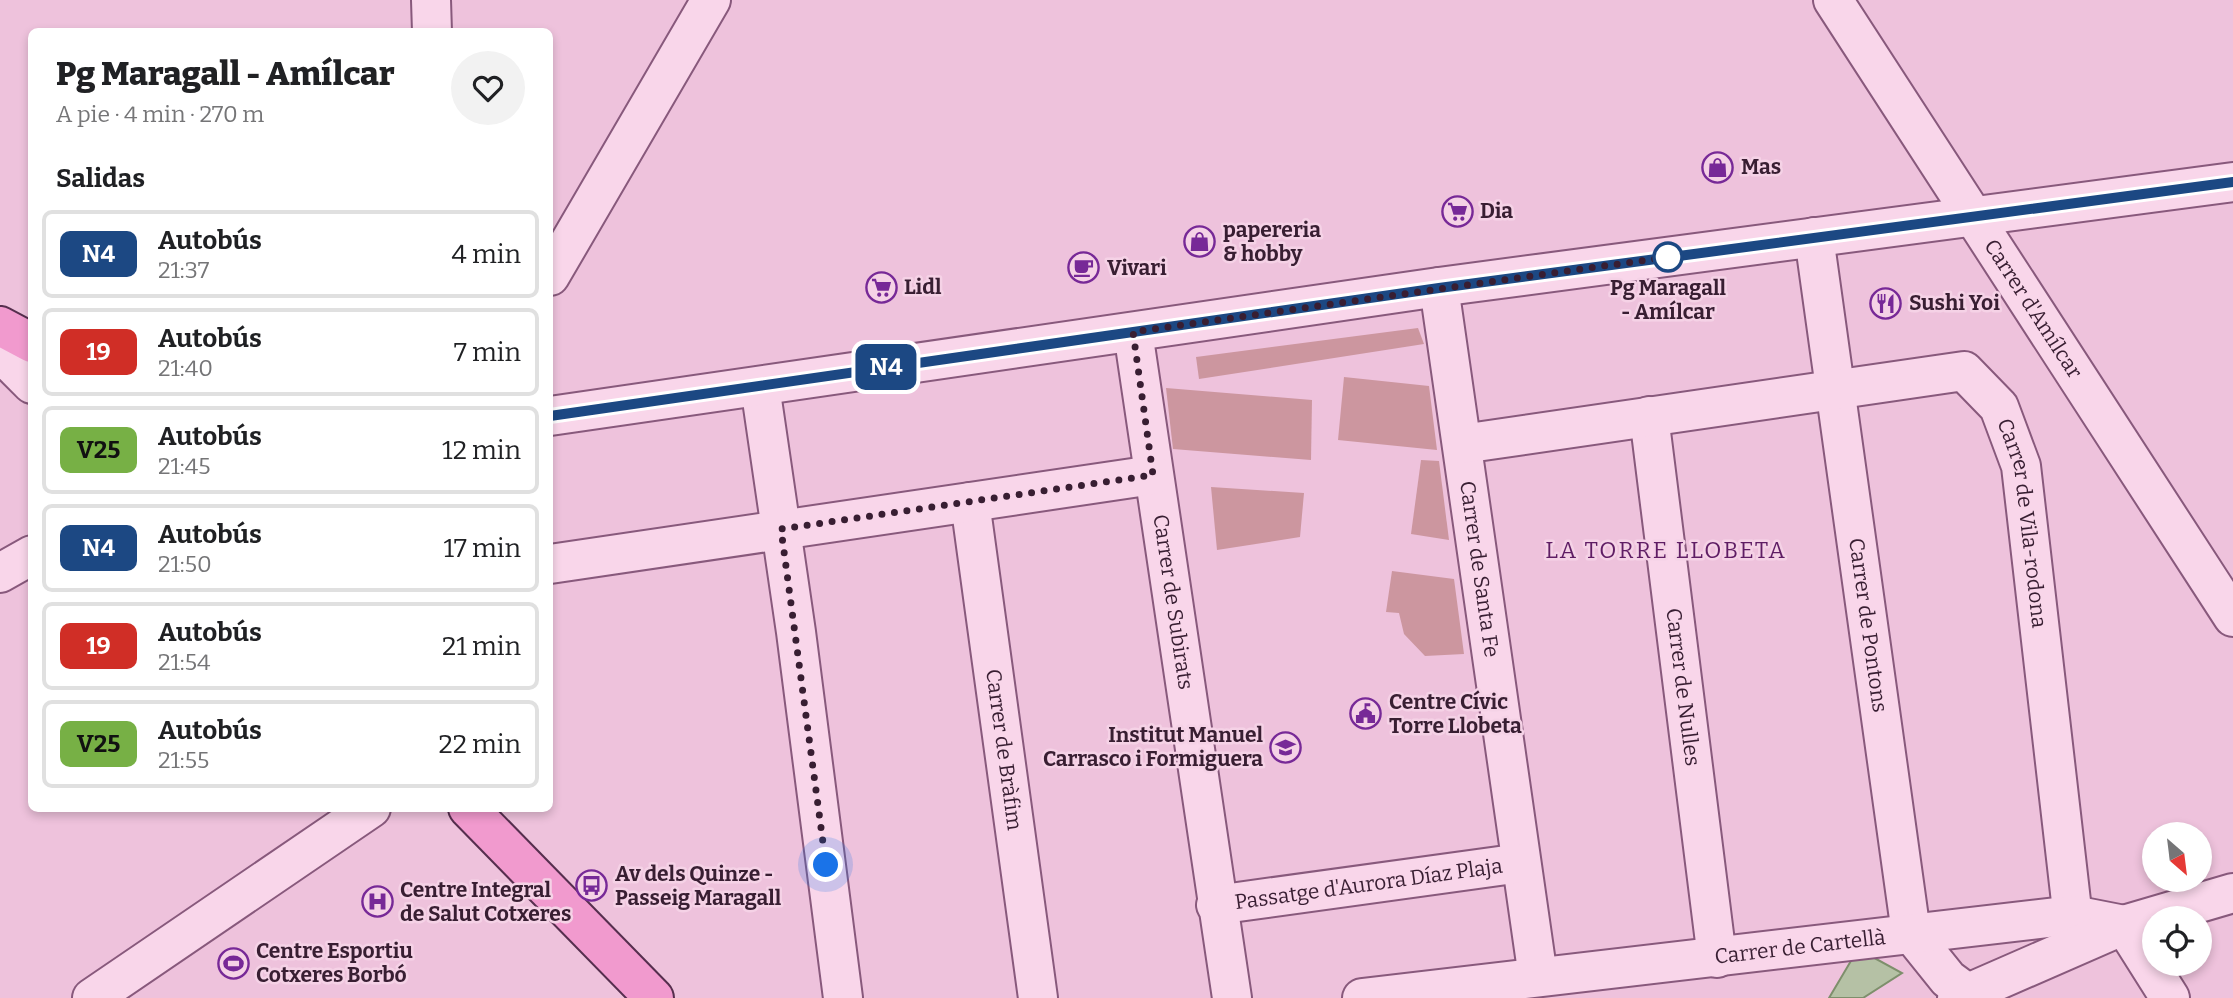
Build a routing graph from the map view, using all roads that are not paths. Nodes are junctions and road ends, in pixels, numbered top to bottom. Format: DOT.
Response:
graph roads {
  1 [pos="431,0"];
  2 [pos="711,0"];
  3 [pos="1833,0"];
  4 [pos="432,28"];
  5 [pos="2233,183"];
  6 [pos="1971,216"];
  7 [pos="1814,237"];
  8 [pos="553,271"];
  9 [pos="1439,288"];
  10 [pos="0,326"];
  11 [pos="1133,332"];
  12 [pos="28,341"];
  13 [pos="0,352"];
  14 [pos="28,380"];
  15 [pos="760,386"];
  16 [pos="1835,390"];
  17 [pos="553,416"];
  18 [pos="1649,416"];
  19 [pos="1462,444"];
  20 [pos="1153,475"];
  21 [pos="970,502"];
  22 [pos="781,529"];
  23 [pos="28,557"];
  24 [pos="553,564"];
  25 [pos="0,573"];
  26 [pos="2233,617"];
  27 [pos="365,812"];
  28 [pos="472,812"];
  29 [pos="1521,863"];
  30 [pos="2233,894"];
  31 [pos="1216,905"];
  32 [pos="2124,925"];
  33 [pos="2075,930"];
  34 [pos="1911,933"];
  35 [pos="1717,958"];
  36 [pos="1538,977"];
  37 [pos="1962,995"];
  38 [pos="92,998"];
  39 [pos="653,998"];
  40 [pos="843,998"];
  41 [pos="1038,998"];
  42 [pos="1232,998"];
  43 [pos="1362,998"];
  44 [pos="2170,998"];
  1 -- 4 [label="street"];
  2 -- 8 [label="street"];
  3 -- 6 [label="street, Carrer d'Amílcar"];
  5 -- 6 [label="street"];
  6 -- 7 [label="street"];
  6 -- 26 [label="street, Carrer d'Amílcar"];
  7 -- 9 [label="street"];
  7 -- 16 [label="street, Carrer de Pontons"];
  9 -- 11 [label="street"];
  9 -- 19 [label="street, Carrer de Santa Fe"];
  10 -- 12 [label="main road"];
  11 -- 15 [label="street"];
  11 -- 20 [label="street, Carrer de Subirats"];
  13 -- 14 [label="street"];
  15 -- 17 [label="street"];
  15 -- 22 [label="street"];
  16 -- 18 [label="street, Carrer de Vila-rodona"];
  16 -- 33 [label="street, Carrer de Vila-rodona"];
  16 -- 34 [label="street, Carrer de Pontons"];
  18 -- 19 [label="street, Carrer de Vila-rodona"];
  18 -- 35 [label="street, Carrer de Nulles"];
  19 -- 29 [label="street, Carrer de Santa Fe"];
  20 -- 21 [label="street"];
  20 -- 31 [label="street, Carrer de Subirats"];
  21 -- 22 [label="street"];
  21 -- 41 [label="street, Carrer de Bràfim"];
  22 -- 24 [label="street"];
  22 -- 40 [label="street"];
  23 -- 25 [label="street"];
  27 -- 38 [label="street"];
  28 -- 39 [label="main road"];
  29 -- 31 [label="street, Passatge d'Aurora Díaz Plaja"];
  29 -- 36 [label="street, Carrer de Santa Fe"];
  30 -- 32 [label="street"];
  31 -- 42 [label="street, Carrer de Subirats"];
  32 -- 33 [label="street"];
  32 -- 44 [label="street"];
  33 -- 34 [label="street, Carrer de Cartellà"];
  33 -- 37 [label="street"];
  34 -- 35 [label="street, Carrer de Cartellà"];
  34 -- 37 [label="street"];
  35 -- 36 [label="street, Carrer de Cartellà"];
  36 -- 43 [label="street, Carrer de Cartellà"];
}
